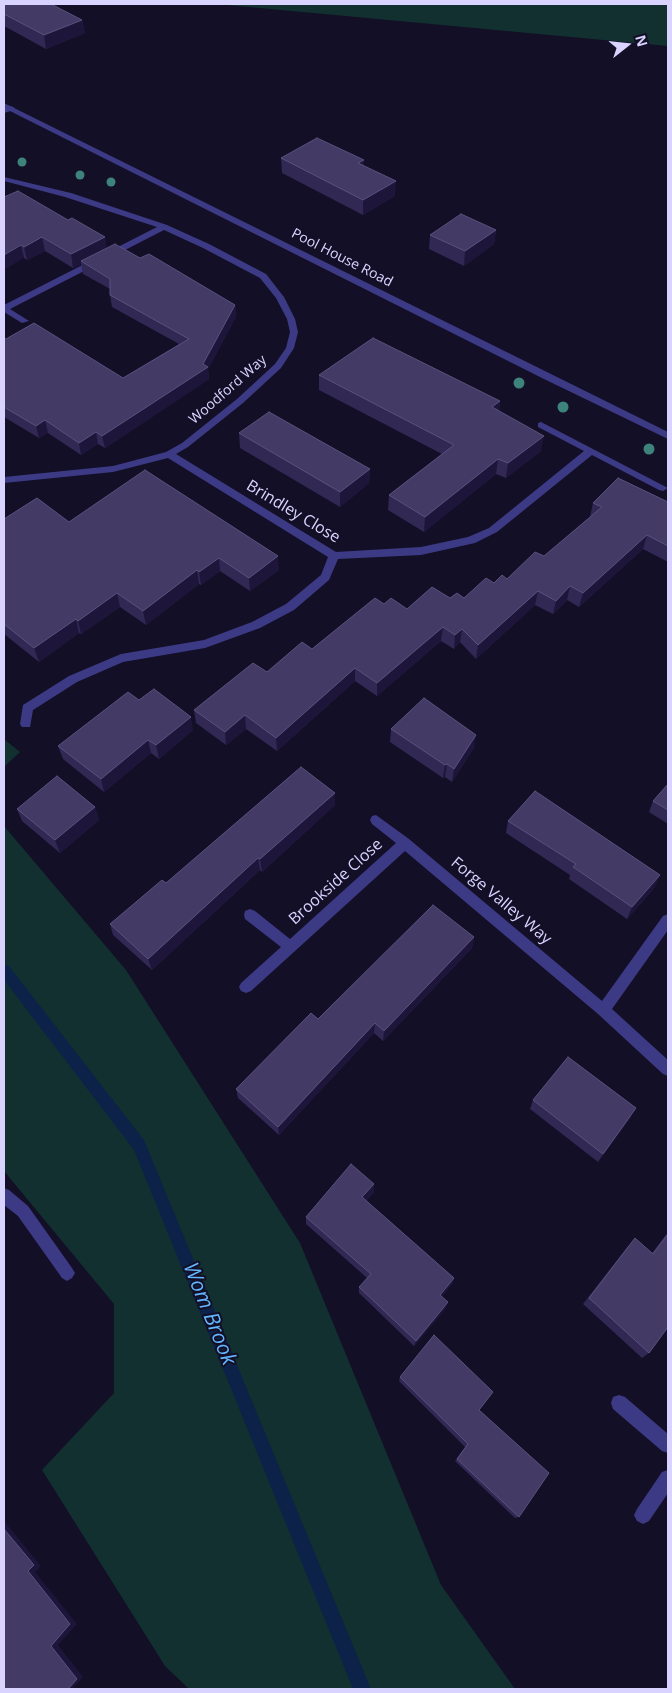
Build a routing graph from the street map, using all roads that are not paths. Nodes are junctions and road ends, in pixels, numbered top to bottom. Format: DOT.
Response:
graph roads {
  1 [pos="6,108"];
  2 [pos="4,179"];
  3 [pos="164,227"];
  4 [pos="4,308"];
  5 [pos="25,321"];
  6 [pos="541,425"];
  7 [pos="668,436"];
  8 [pos="591,451"];
  9 [pos="169,454"];
  10 [pos="4,480"];
  11 [pos="663,488"];
  12 [pos="334,556"];
  13 [pos="26,724"];
  14 [pos="376,820"];
  15 [pos="405,842"];
  16 [pos="250,915"];
  17 [pos="668,920"];
  18 [pos="290,947"];
  19 [pos="246,987"];
  20 [pos="603,1010"];
  21 [pos="668,1069"];
  22 [pos="4,1195"];
  23 [pos="67,1273"];
  24 [pos="619,1403"];
  25 [pos="668,1445"];
  26 [pos="668,1478"];
  27 [pos="643,1515"];
  1 -- 7 [label="street, Pool House Road"];
  2 -- 3 [label="street, Woodford Way"];
  3 -- 4 [label="street"];
  3 -- 9 [label="street, Woodford Way"];
  4 -- 5 [label="street"];
  6 -- 8 [label="street"];
  8 -- 11 [label="street"];
  8 -- 12 [label="street, Brindley Close"];
  9 -- 10 [label="street, Woodford Way"];
  9 -- 12 [label="street, Brindley Close"];
  12 -- 13 [label="street"];
  14 -- 15 [label="street, Forge Valley Way"];
  15 -- 18 [label="street, Brookside Close"];
  15 -- 20 [label="street, Forge Valley Way"];
  16 -- 18 [label="street, Brookside Close"];
  17 -- 20 [label="street"];
  18 -- 19 [label="street, Brookside Close"];
  20 -- 21 [label="street, Forge Valley Way"];
  22 -- 23 [label="street"];
  24 -- 25 [label="street"];
  26 -- 27 [label="street"];
}
